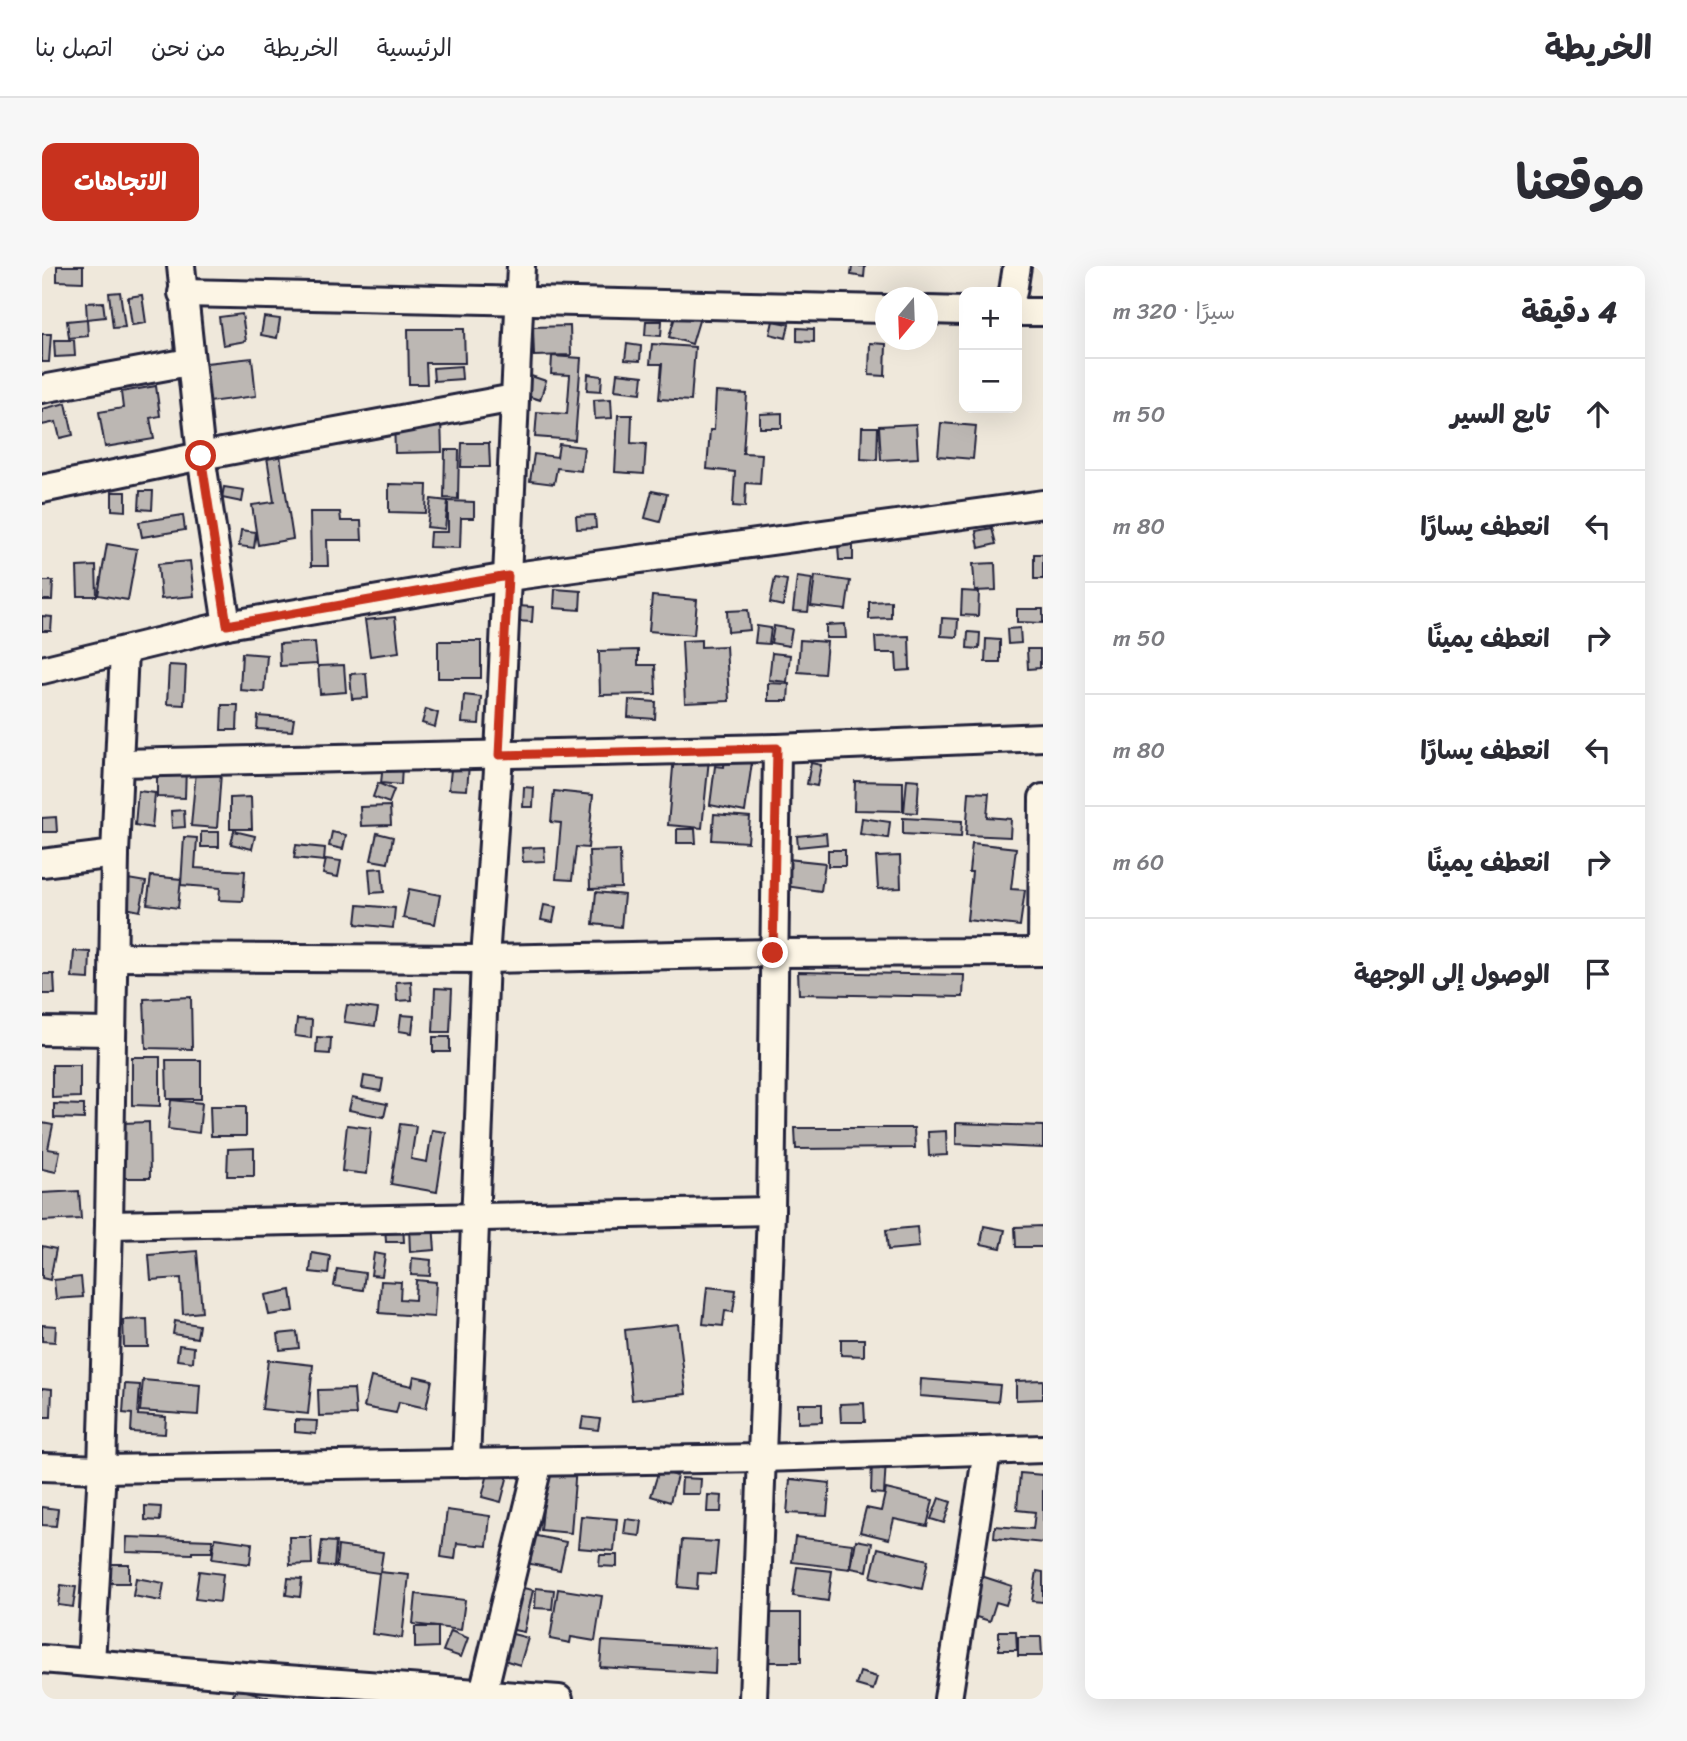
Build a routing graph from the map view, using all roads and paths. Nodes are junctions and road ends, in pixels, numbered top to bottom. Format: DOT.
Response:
graph roads {
  1 [pos="181,266"];
  2 [pos="521,266"];
  3 [pos="1017,266"];
  4 [pos="1014,287"];
  5 [pos="182,293"];
  6 [pos="518,299"];
  7 [pos="875,309"];
  8 [pos="938,310"];
  9 [pos="959,311"];
  10 [pos="1022,312"];
  11 [pos="1043,312"];
  12 [pos="189,362"];
  13 [pos="42,389"];
  14 [pos="514,398"];
  15 [pos="201,456"];
  16 [pos="42,489"];
  17 [pos="1043,504"];
  18 [pos="508,576"];
  19 [pos="227,625"];
  20 [pos="124,651"];
  21 [pos="42,670"];
  22 [pos="1043,737"];
  23 [pos="777,748"];
  24 [pos="499,755"];
  25 [pos="120,763"];
  26 [pos="1043,798"];
  27 [pos="115,854"];
  28 [pos="42,863"];
  29 [pos="1043,952"];
  30 [pos="773,953"];
  31 [pos="113,957"];
  32 [pos="485,959"];
  33 [pos="42,1031"];
  34 [pos="112,1032"];
  35 [pos="771,1211"];
  36 [pos="477,1218"];
  37 [pos="109,1225"];
  38 [pos="1043,1449"];
  39 [pos="987,1451"];
  40 [pos="763,1458"];
  41 [pos="539,1462"];
  42 [pos="466,1463"];
  43 [pos="42,1467"];
  44 [pos="102,1469"];
  45 [pos="42,1659"];
  46 [pos="91,1663"];
  47 [pos="228,1687"];
  48 [pos="484,1693"];
  49 [pos="559,1699"];
  50 [pos="753,1699"];
  51 [pos="948,1699"];
  1 -- 5 [label="street"];
  2 -- 6 [label="street"];
  3 -- 4 [label="street"];
  5 -- 6 [label="street"];
  5 -- 12 [label="street"];
  6 -- 7 [label="street"];
  6 -- 14 [label="street"];
  8 -- 9 [label="street"];
  10 -- 11 [label="street"];
  12 -- 13 [label="street"];
  12 -- 15 [label="street"];
  14 -- 15 [label="street"];
  14 -- 18 [label="street"];
  15 -- 16 [label="street"];
  15 -- 19 [label="street"];
  17 -- 18 [label="street"];
  18 -- 19 [label="street"];
  18 -- 24 [label="street"];
  19 -- 20 [label="street"];
  20 -- 21 [label="street"];
  20 -- 25 [label="street"];
  22 -- 23 [label="street"];
  23 -- 24 [label="street"];
  23 -- 30 [label="street"];
  24 -- 25 [label="street"];
  24 -- 32 [label="street"];
  25 -- 27 [label="street"];
  26 -- 29 [label="street"];
  27 -- 28 [label="street"];
  27 -- 31 [label="street"];
  29 -- 30 [label="street"];
  30 -- 32 [label="street"];
  30 -- 35 [label="street"];
  31 -- 32 [label="street"];
  31 -- 34 [label="street"];
  32 -- 36 [label="street"];
  33 -- 34 [label="street"];
  34 -- 37 [label="street"];
  35 -- 36 [label="street"];
  35 -- 40 [label="street"];
  36 -- 37 [label="street"];
  36 -- 42 [label="street"];
  37 -- 44 [label="street"];
  38 -- 39 [label="street"];
  39 -- 40 [label="street"];
  39 -- 51 [label="street"];
  40 -- 41 [label="street"];
  40 -- 50 [label="street"];
  41 -- 42 [label="street"];
  41 -- 48 [label="street"];
  42 -- 44 [label="street"];
  43 -- 44 [label="street"];
  44 -- 46 [label="street"];
  45 -- 46 [label="street"];
  46 -- 47 [label="street"];
  47 -- 48 [label="street"];
  48 -- 49 [label="street"];
}
